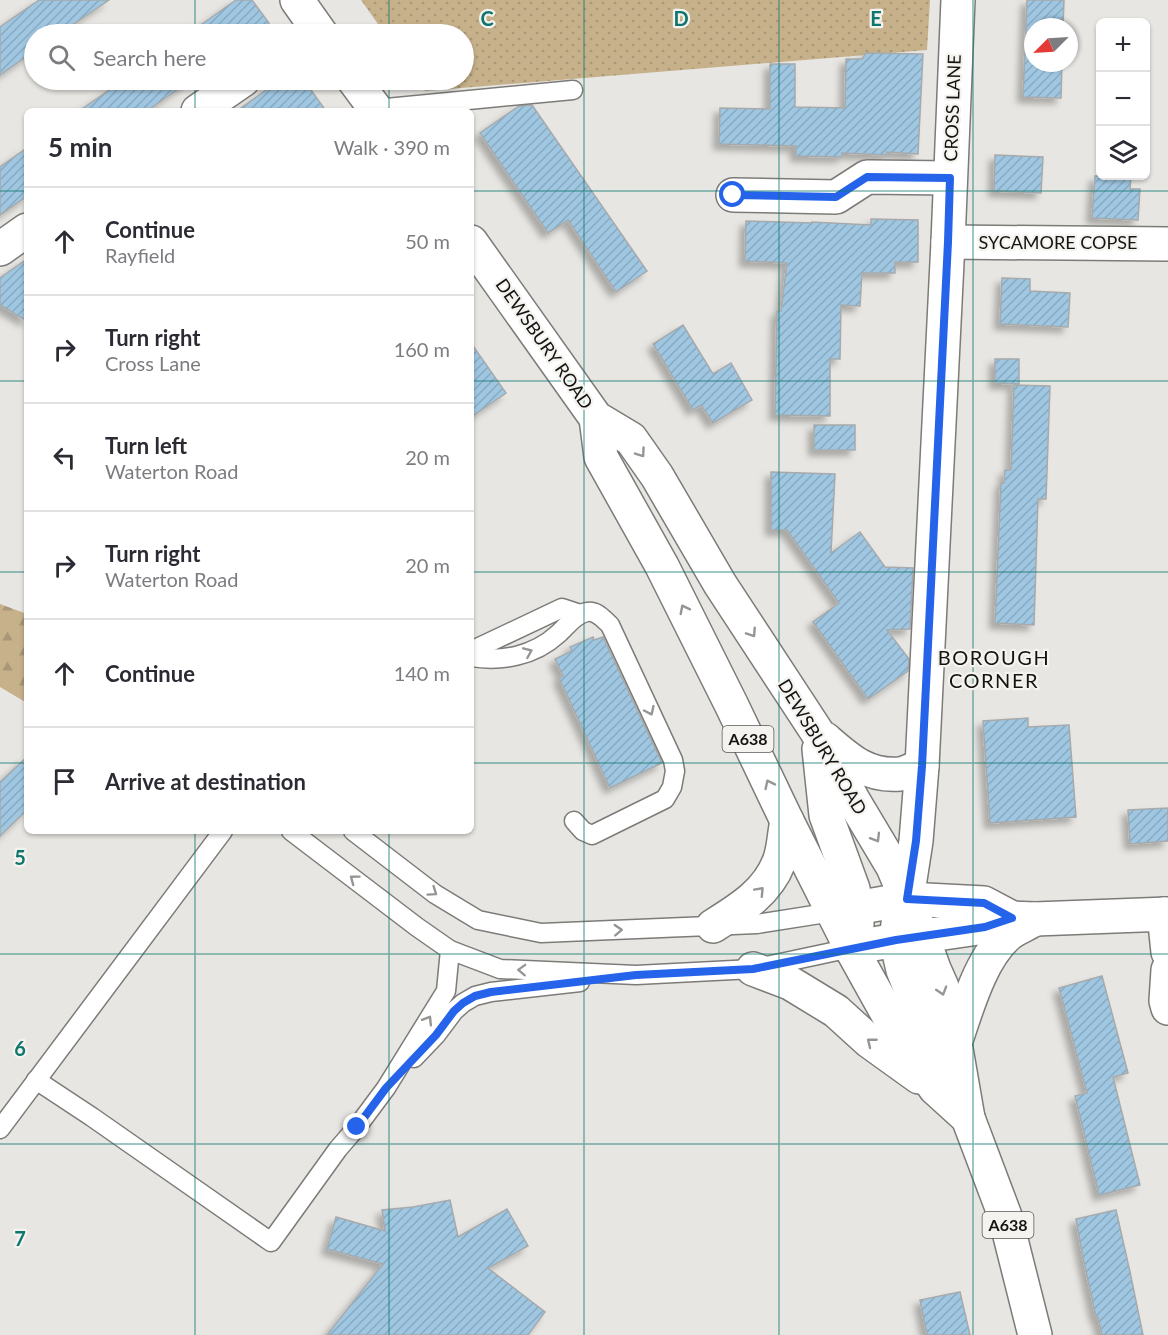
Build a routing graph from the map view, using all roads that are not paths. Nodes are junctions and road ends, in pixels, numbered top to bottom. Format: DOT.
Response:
graph roads {
  1 [pos="297,0"];
  2 [pos="958,0"];
  3 [pos="310,24"];
  4 [pos="228,90"];
  5 [pos="361,90"];
  6 [pos="573,90"];
  7 [pos="202,108"];
  8 [pos="375,108"];
  9 [pos="396,108"];
  10 [pos="950,178"];
  11 [pos="733,195"];
  12 [pos="24,232"];
  13 [pos="948,242"];
  14 [pos="1168,244"];
  15 [pos="474,246"];
  16 [pos="0,249"];
  17 [pos="596,418"];
  18 [pos="580,614"];
  19 [pos="474,650"];
  20 [pos="474,657"];
  21 [pos="817,732"];
  22 [pos="922,766"];
  23 [pos="574,821"];
  24 [pos="787,821"];
  25 [pos="222,834"];
  26 [pos="295,834"];
  27 [pos="356,834"];
  28 [pos="907,899"];
  29 [pos="845,909"];
  30 [pos="1166,914"];
  31 [pos="1023,919"];
  32 [pos="713,926"];
  33 [pos="909,938"];
  34 [pos="851,948"];
  35 [pos="450,950"];
  36 [pos="1168,952"];
  37 [pos="753,969"];
  38 [pos="1168,970"];
  39 [pos="636,975"];
  40 [pos="1168,1008"];
  41 [pos="955,1043"];
  42 [pos="36,1080"];
  43 [pos="386,1088"];
  44 [pos="935,1088"];
  45 [pos="968,1118"];
  46 [pos="0,1129"];
  47 [pos="1035,1335"];
  1 -- 3 [label="main road"];
  2 -- 10 [label="main road, CROSS LANE"];
  4 -- 7 [label="main road"];
  5 -- 8 [label="main road"];
  6 -- 9 [label="lane"];
  10 -- 11 [label="main road"];
  10 -- 13 [label="main road, CROSS LANE"];
  12 -- 16 [label="main road"];
  13 -- 14 [label="main road, SYCAMORE COPSE"];
  13 -- 22 [label="main road, CROSS LANE"];
  15 -- 17 [label="main road, DEWSBURY ROAD / A638"];
  17 -- 21 [label="main road, DEWSBURY ROAD / A638, one-way"];
  24 -- 17 [label="main road, DEWSBURY ROAD / A638, one-way"];
  18 -- 19 [label="lane"];
  20 -- 18 [label="lane, one-way"];
  18 -- 23 [label="lane, one-way"];
  21 -- 22 [label="main road"];
  21 -- 28 [label="main road, DEWSBURY ROAD / A638, one-way"];
  21 -- 29 [label="main road"];
  22 -- 28 [label="main road, CROSS LANE"];
  24 -- 29 [label="main road, DEWSBURY ROAD / A638"];
  32 -- 24 [label="main road, one-way"];
  25 -- 42 [label="lane"];
  35 -- 26 [label="lane, one-way"];
  27 -- 32 [label="lane, one-way"];
  28 -- 29 [label="main road"];
  28 -- 31 [label="main road"];
  28 -- 33 [label="main road, CROSS LANE"];
  29 -- 32 [label="lane"];
  29 -- 34 [label="main road"];
  30 -- 31 [label="main road"];
  30 -- 36 [label="main road"];
  31 -- 33 [label="main road"];
  31 -- 41 [label="main road"];
  33 -- 34 [label="main road"];
  33 -- 41 [label="main road, A638, one-way"];
  33 -- 44 [label="main road"];
  34 -- 37 [label="lane"];
  34 -- 44 [label="main road, A638"];
  39 -- 35 [label="lane, one-way"];
  43 -- 35 [label="lane, one-way"];
  37 -- 39 [label="lane"];
  44 -- 37 [label="main road, one-way"];
  38 -- 40 [label="main road"];
  39 -- 43 [label="lane"];
  41 -- 45 [label="main road, A638"];
  42 -- 43 [label="lane"];
  42 -- 46 [label="lane"];
  44 -- 45 [label="main road, A638"];
  45 -- 47 [label="main road, A638"];
}
